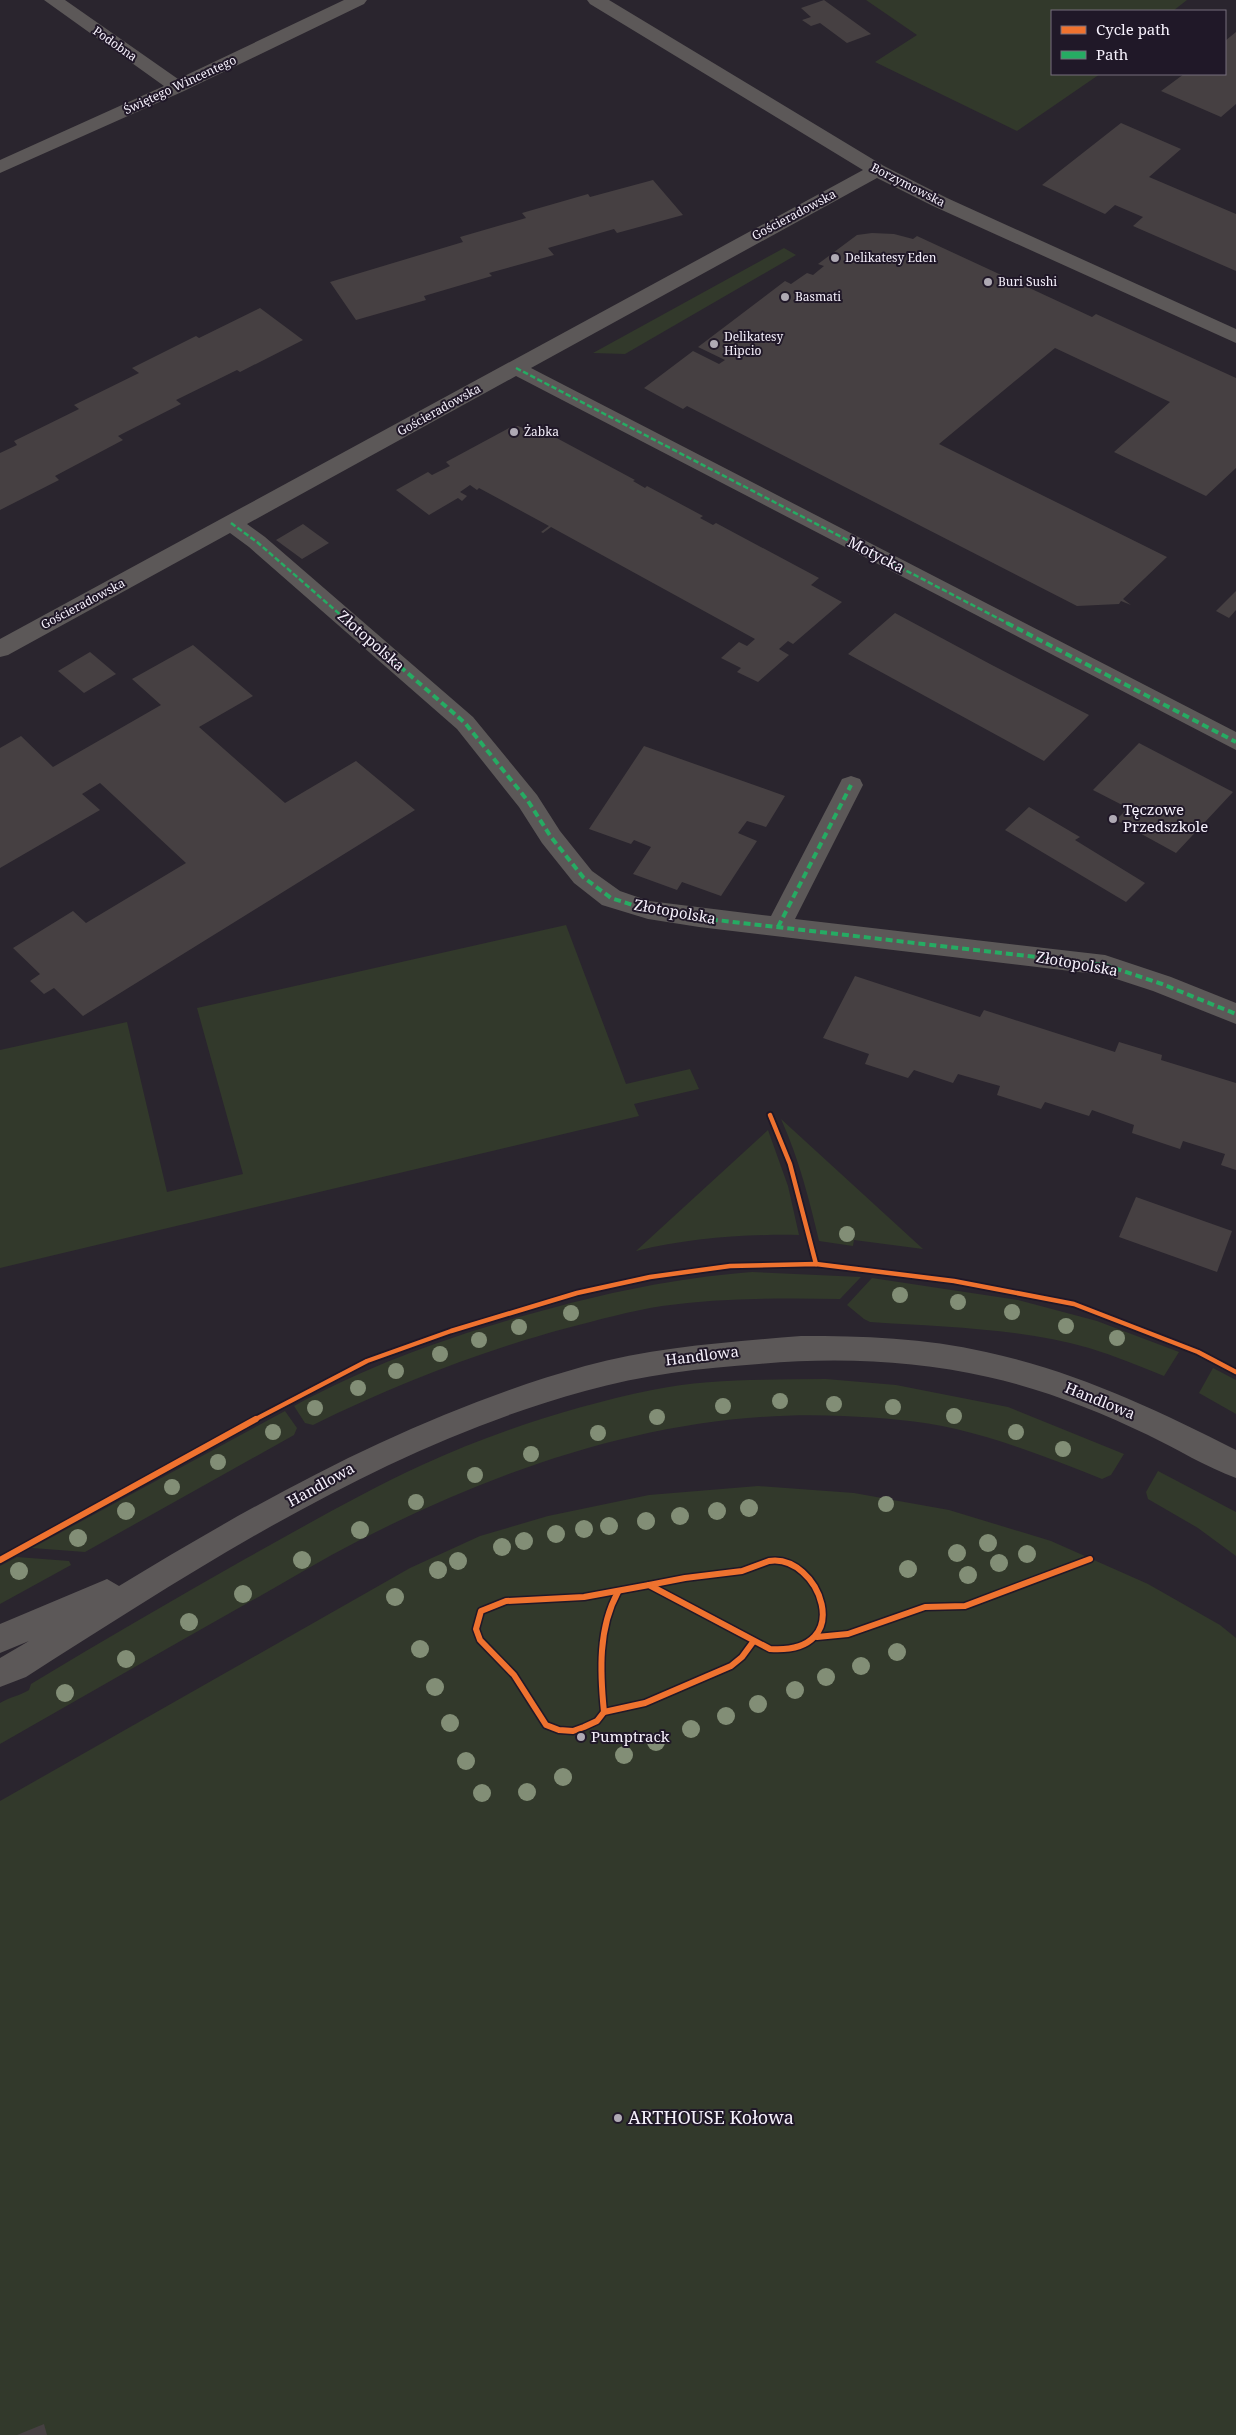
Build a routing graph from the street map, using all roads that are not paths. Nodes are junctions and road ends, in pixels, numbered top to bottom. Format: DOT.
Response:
graph roads {
  1 [pos="53,0"];
  2 [pos="358,0"];
  3 [pos="596,0"];
  4 [pos="176,87"];
  5 [pos="0,167"];
  6 [pos="877,170"];
  7 [pos="1236,337"];
  8 [pos="516,368"];
  9 [pos="231,523"];
  10 [pos="0,649"];
  11 [pos="1236,742"];
  12 [pos="850,785"];
  13 [pos="778,927"];
  14 [pos="1236,1014"];
  15 [pos="1236,1466"];
  16 [pos="189,1558"];
  17 [pos="0,1639"];
  18 [pos="0,1673"];
  1 -- 4 [label="street, Podobna"];
  2 -- 4 [label="street, Świętego Wincentego"];
  3 -- 6 [label="street, Borzymowska"];
  4 -- 5 [label="street, Świętego Wincentego"];
  6 -- 7 [label="street, Borzymowska"];
  6 -- 8 [label="street, Gościeradowska"];
  8 -- 9 [label="street, Gościeradowska"];
  8 -- 11 [label="street, Motycka"];
  9 -- 10 [label="street, Gościeradowska"];
  9 -- 13 [label="street, Złotopolska"];
  12 -- 13 [label="street"];
  13 -- 14 [label="street, Złotopolska"];
  15 -- 16 [label="street, Handlowa"];
  16 -- 17 [label="street, Handlowa"];
  16 -- 18 [label="street, Handlowa"];
}
